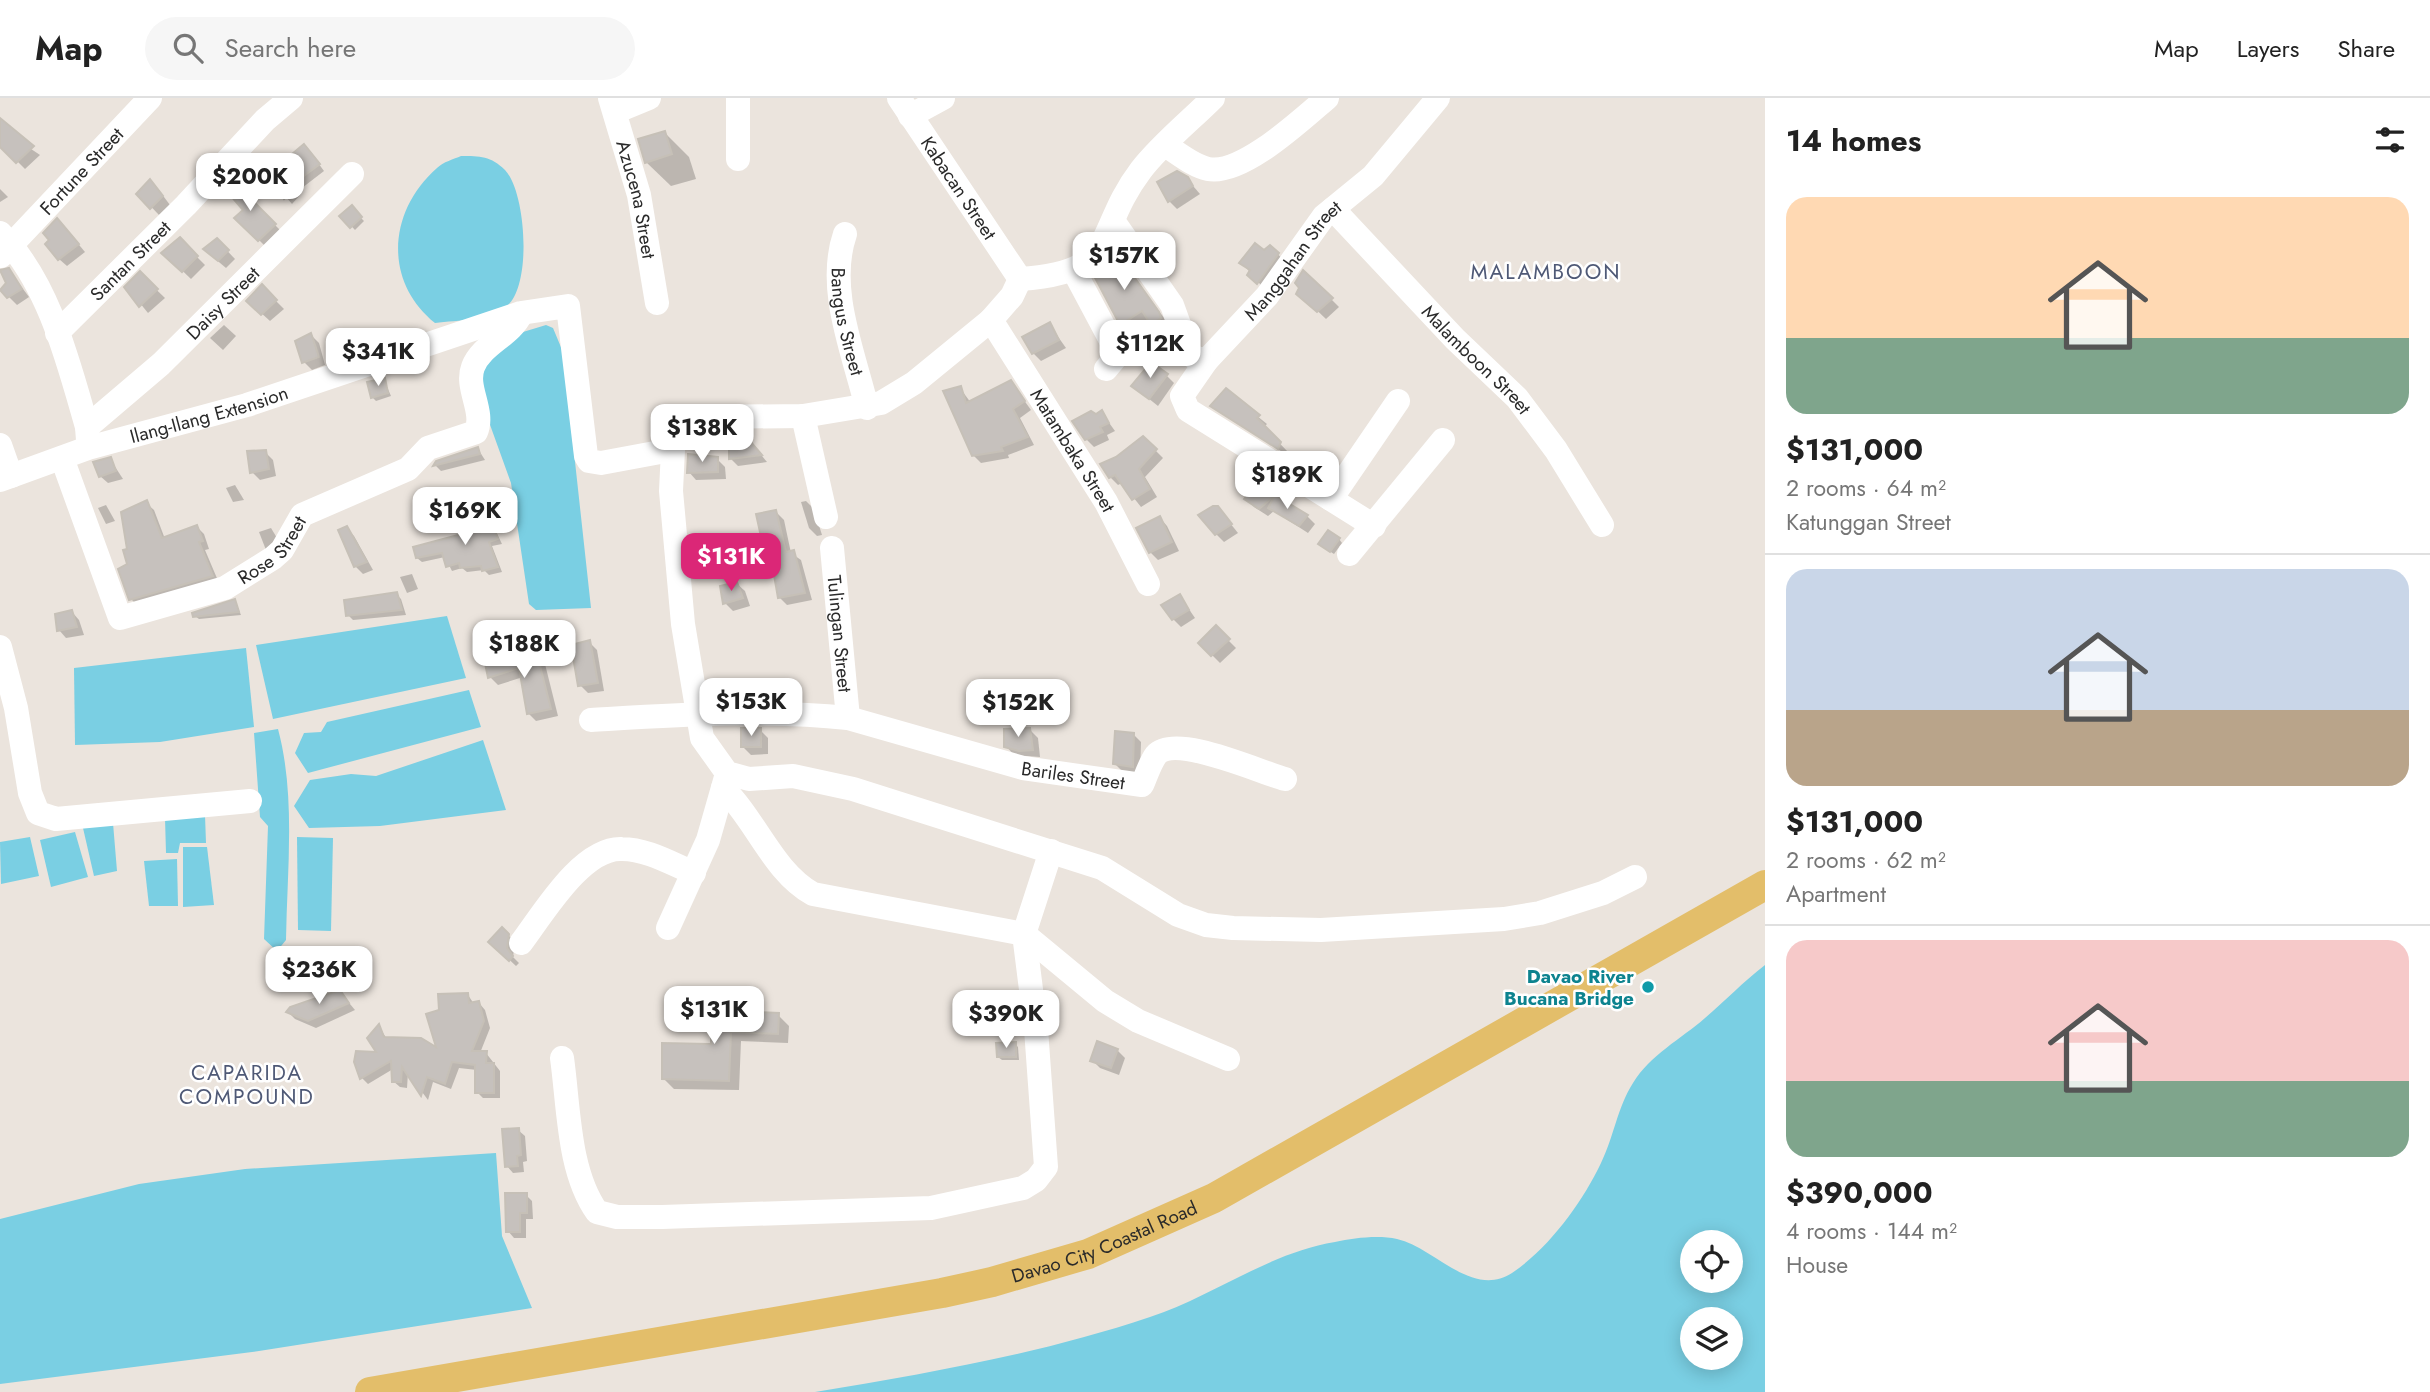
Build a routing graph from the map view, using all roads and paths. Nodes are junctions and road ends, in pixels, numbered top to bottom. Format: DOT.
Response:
graph roads {
  1 [pos="150,98"];
  2 [pos="291,98"];
  3 [pos="649,98"];
  4 [pos="738,98"];
  5 [pos="943,98"];
  6 [pos="1213,98"];
  7 [pos="1327,98"];
  8 [pos="1438,98"];
  9 [pos="613,105"];
  10 [pos="905,107"];
  11 [pos="1165,145"];
  12 [pos="738,159"];
  13 [pos="352,174"];
  14 [pos="1333,209"];
  15 [pos="1114,222"];
  16 [pos="845,234"];
  17 [pos="4,245"];
  18 [pos="1074,271"];
  19 [pos="1020,279"];
  20 [pos="657,303"];
  21 [pos="521,313"];
  22 [pos="992,320"];
  23 [pos="57,333"];
  24 [pos="1207,360"];
  25 [pos="1106,369"];
  26 [pos="1398,401"];
  27 [pos="867,408"];
  28 [pos="803,416"];
  29 [pos="88,437"];
  30 [pos="1443,440"];
  31 [pos="0,446"];
  32 [pos="671,450"];
  33 [pos="62,458"];
  34 [pos="5,478"];
  35 [pos="1331,499"];
  36 [pos="826,517"];
  37 [pos="1602,525"];
  38 [pos="1374,526"];
  39 [pos="832,548"];
  40 [pos="1349,554"];
  41 [pos="1148,584"];
  42 [pos="0,647"];
  43 [pos="8,710"];
  44 [pos="697,713"];
  45 [pos="848,719"];
  46 [pos="591,720"];
  47 [pos="1285,779"];
  48 [pos="725,781"];
  49 [pos="250,801"];
  50 [pos="1051,850"];
  51 [pos="694,873"];
  52 [pos="1635,877"];
  53 [pos="1765,885"];
  54 [pos="667,928"];
  55 [pos="1024,934"];
  56 [pos="522,943"];
  57 [pos="562,1058"];
  58 [pos="1228,1059"];
  59 [pos="370,1392"];
  1 -- 17 [label="street, Fortune Street"];
  2 -- 23 [label="street, Santan Street"];
  3 -- 9 [label="street"];
  4 -- 12 [label="street"];
  5 -- 10 [label="street"];
  6 -- 11 [label="street"];
  7 -- 11 [label="street"];
  8 -- 14 [label="street, Manggahan Street"];
  9 -- 20 [label="street, Azucena Street"];
  10 -- 19 [label="street, Kabacan Street"];
  11 -- 15 [label="street"];
  13 -- 29 [label="street, Daisy Street"];
  14 -- 24 [label="street, Manggahan Street"];
  14 -- 37 [label="street, Malamboon Street"];
  15 -- 18 [label="street"];
  15 -- 24 [label="street"];
  16 -- 27 [label="street, Bangus Street"];
  17 -- 23 [label="street"];
  18 -- 19 [label="street"];
  18 -- 25 [label="street"];
  19 -- 22 [label="street"];
  21 -- 29 [label="street, Ilang-Ilang Extension"];
  21 -- 32 [label="street, Ilang-Ilang Extension"];
  21 -- 33 [label="street, Rose Street"];
  22 -- 27 [label="street"];
  22 -- 41 [label="street, Matambaka Street"];
  23 -- 29 [label="street"];
  24 -- 35 [label="street, Manggahan Street"];
  26 -- 35 [label="street"];
  27 -- 28 [label="street"];
  28 -- 32 [label="street"];
  28 -- 36 [label="street"];
  29 -- 33 [label="street"];
  30 -- 38 [label="street"];
  31 -- 34 [label="street"];
  32 -- 44 [label="street"];
  33 -- 34 [label="street"];
  35 -- 38 [label="street"];
  38 -- 40 [label="street"];
  39 -- 45 [label="street, Tulingan Street"];
  42 -- 43 [label="street"];
  43 -- 49 [label="street"];
  44 -- 45 [label="street, Bariles Street"];
  44 -- 46 [label="street, Bariles Street"];
  44 -- 48 [label="street"];
  45 -- 47 [label="street, Bariles Street"];
  48 -- 50 [label="street"];
  48 -- 51 [label="street"];
  48 -- 55 [label="street"];
  50 -- 52 [label="street"];
  50 -- 55 [label="street"];
  51 -- 54 [label="street"];
  51 -- 56 [label="street"];
  53 -- 59 [label="main road, Davao City Coastal Road"];
  55 -- 57 [label="street"];
  55 -- 58 [label="street"];
}
